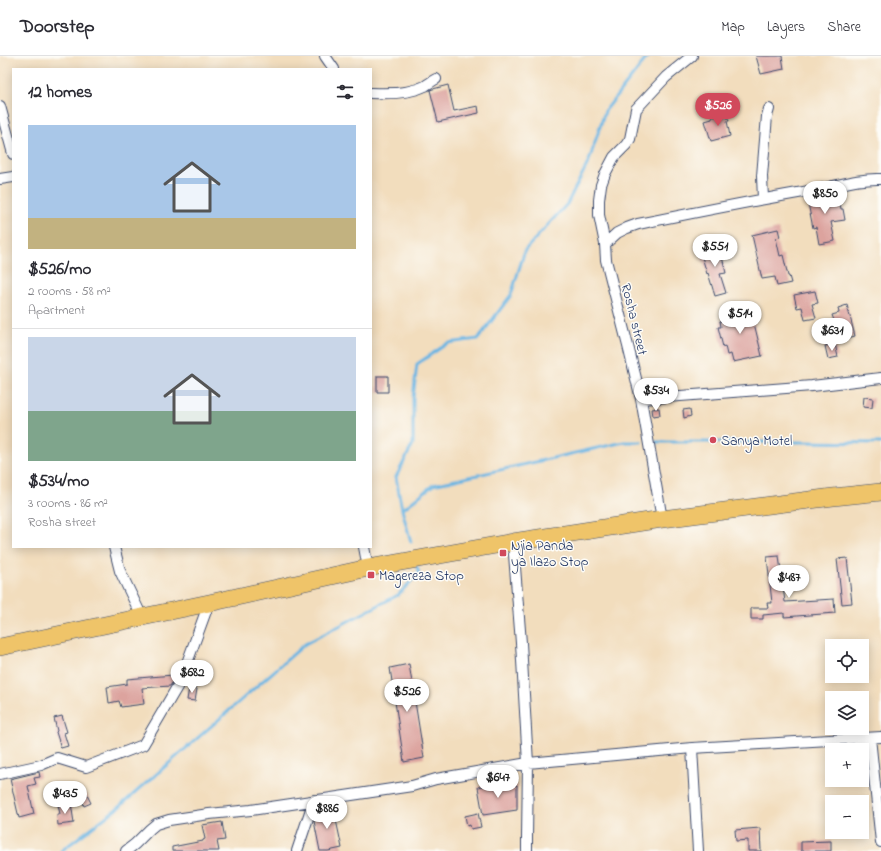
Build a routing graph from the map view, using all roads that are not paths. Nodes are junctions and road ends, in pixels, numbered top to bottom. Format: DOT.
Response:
graph roads {
  1 [pos="325,56"];
  2 [pos="692,56"];
  3 [pos="333,68"];
  4 [pos="436,79"];
  5 [pos="372,93"];
  6 [pos="0,106"];
  7 [pos="769,108"];
  8 [pos="12,150"];
  9 [pos="12,177"];
  10 [pos="0,179"];
  11 [pos="881,179"];
  12 [pos="763,199"];
  13 [pos="605,244"];
  14 [pos="881,378"];
  15 [pos="641,399"];
  16 [pos="881,492"];
  17 [pos="662,519"];
  18 [pos="513,542"];
  19 [pos="114,548"];
  20 [pos="364,548"];
  21 [pos="368,568"];
  22 [pos="209,603"];
  23 [pos="142,617"];
  24 [pos="0,647"];
  25 [pos="881,737"];
  26 [pos="870,738"];
  27 [pos="692,748"];
  28 [pos="528,763"];
  29 [pos="0,774"];
  30 [pos="314,800"];
  31 [pos="881,842"];
  32 [pos="126,851"];
  33 [pos="297,851"];
  34 [pos="528,851"];
  35 [pos="698,851"];
  1 -- 3 [label="street"];
  2 -- 13 [label="street, Rosha street"];
  4 -- 5 [label="street"];
  6 -- 8 [label="street"];
  7 -- 12 [label="street"];
  9 -- 10 [label="street"];
  11 -- 12 [label="street"];
  12 -- 13 [label="street"];
  13 -- 15 [label="street, Rosha street"];
  14 -- 15 [label="street"];
  15 -- 17 [label="street, Rosha street"];
  16 -- 17 [label="highway"];
  17 -- 18 [label="highway"];
  18 -- 21 [label="highway"];
  18 -- 28 [label="street"];
  19 -- 23 [label="street"];
  20 -- 21 [label="street"];
  21 -- 22 [label="highway"];
  22 -- 23 [label="highway"];
  22 -- 29 [label="street"];
  23 -- 24 [label="highway"];
  25 -- 26 [label="street"];
  26 -- 27 [label="street"];
  26 -- 31 [label="street"];
  27 -- 28 [label="street"];
  27 -- 35 [label="street"];
  28 -- 30 [label="street"];
  28 -- 34 [label="street"];
  30 -- 32 [label="street"];
  30 -- 33 [label="street"];
}
